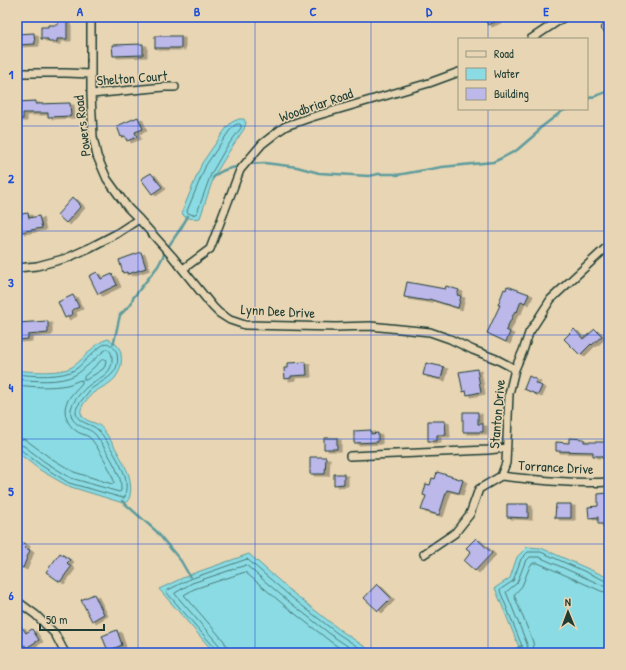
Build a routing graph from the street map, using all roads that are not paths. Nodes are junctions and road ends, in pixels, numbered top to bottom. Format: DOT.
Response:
graph roads {
  1 [pos="91,17"];
  2 [pos="564,17"];
  3 [pos="532,38"];
  4 [pos="458,72"];
  5 [pos="17,73"];
  6 [pos="91,74"];
  7 [pos="175,87"];
  8 [pos="90,94"];
  9 [pos="140,219"];
  10 [pos="609,244"];
  11 [pos="17,268"];
  12 [pos="183,269"];
  13 [pos="515,369"];
  14 [pos="506,448"];
  15 [pos="350,456"];
  16 [pos="501,476"];
  17 [pos="609,482"];
  18 [pos="424,554"];
  19 [pos="17,601"];
  20 [pos="65,653"];
  1 -- 6 [label="street, Powers Road"];
  2 -- 3 [label="street"];
  4 -- 12 [label="street, Woodbriar Road"];
  5 -- 6 [label="street"];
  6 -- 8 [label="street, Powers Road"];
  7 -- 8 [label="street, Shelton Court"];
  8 -- 9 [label="street, Powers Road"];
  9 -- 11 [label="street"];
  9 -- 12 [label="street, Lynn Dee Drive"];
  10 -- 13 [label="street, Stanton Drive"];
  12 -- 13 [label="street, Lynn Dee Drive"];
  13 -- 14 [label="street, Stanton Drive"];
  14 -- 15 [label="street"];
  14 -- 16 [label="street, Stanton Drive"];
  16 -- 17 [label="street, Torrance Drive"];
  16 -- 18 [label="street"];
  19 -- 20 [label="street"];
}
